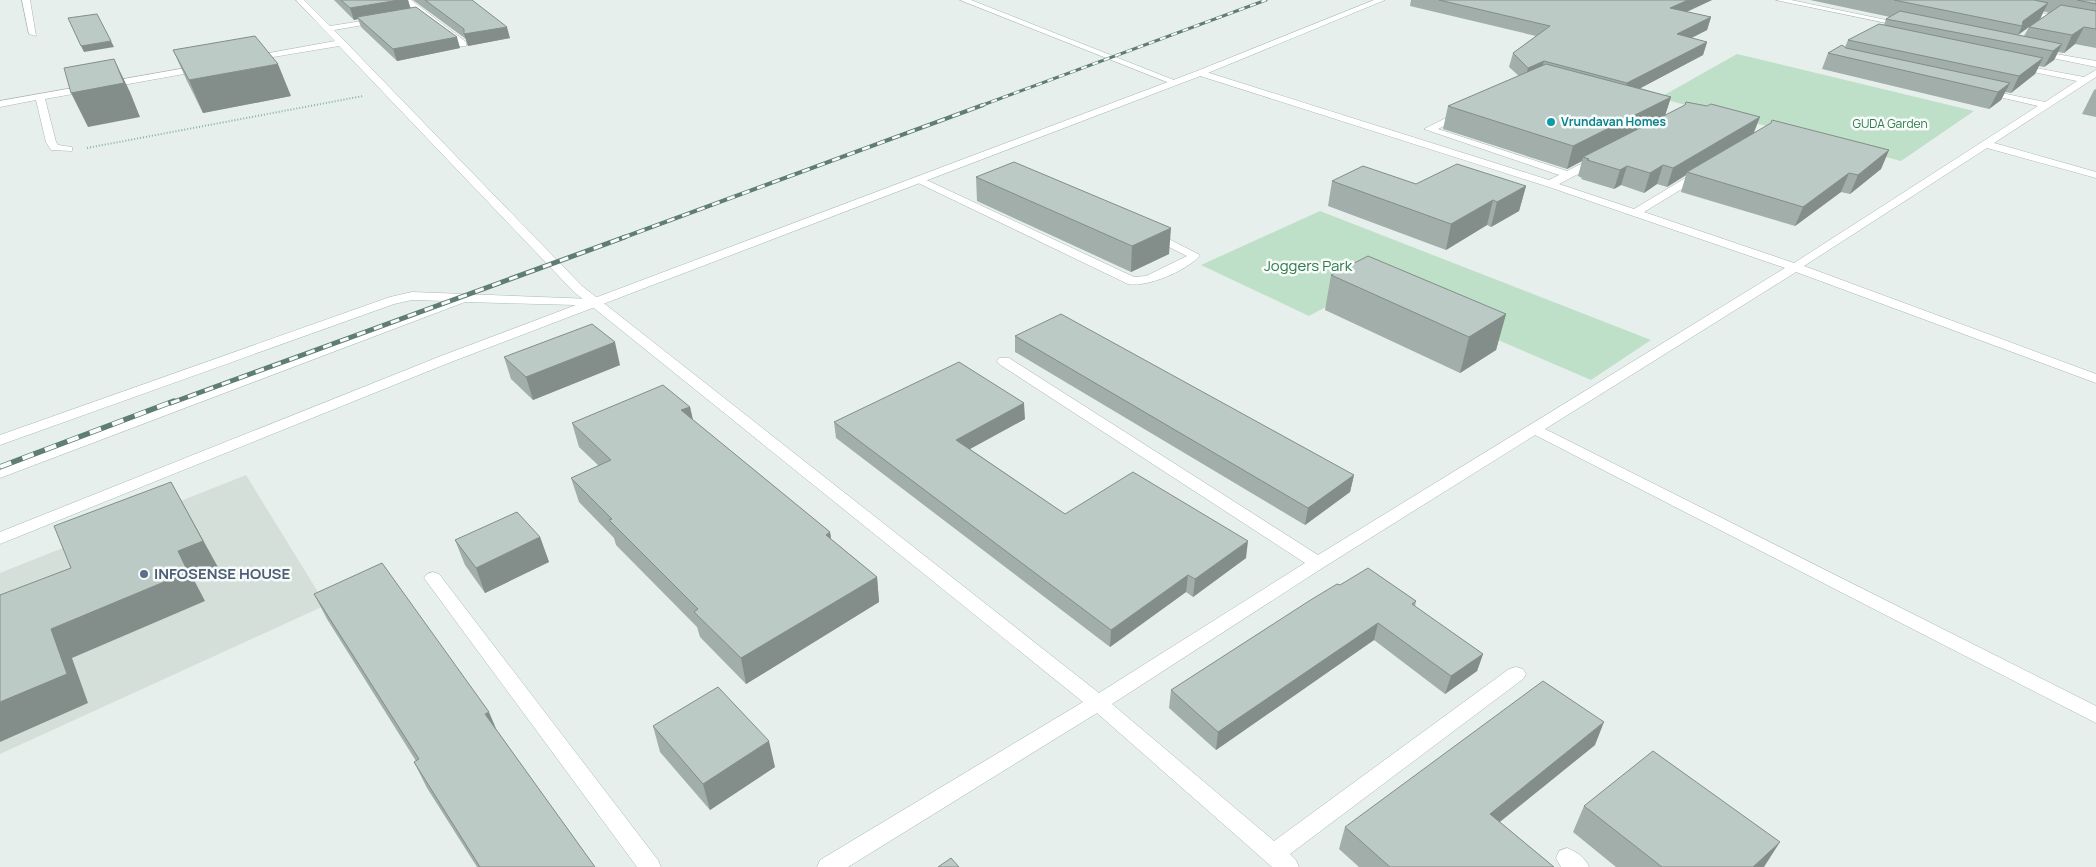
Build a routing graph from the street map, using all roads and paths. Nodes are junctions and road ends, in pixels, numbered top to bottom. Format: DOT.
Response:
graph roads {
  1 [pos="26,0"];
  2 [pos="300,0"];
  3 [pos="406,0"];
  4 [pos="964,0"];
  5 [pos="1381,0"];
  6 [pos="1780,0"];
  7 [pos="2015,10"];
  8 [pos="422,12"];
  9 [pos="413,14"];
  10 [pos="386,18"];
  11 [pos="2096,25"];
  12 [pos="1914,27"];
  13 [pos="328,29"];
  14 [pos="32,34"];
  15 [pos="340,43"];
  16 [pos="464,44"];
  17 [pos="2029,50"];
  18 [pos="243,60"];
  19 [pos="2009,64"];
  20 [pos="2096,64"];
  21 [pos="214,66"];
  22 [pos="1200,73"];
  23 [pos="2096,73"];
  24 [pos="2085,80"];
  25 [pos="1175,82"];
  26 [pos="1972,88"];
  27 [pos="386,91"];
  28 [pos="40,97"];
  29 [pos="0,104"];
  30 [pos="2046,104"];
  31 [pos="1474,108"];
  32 [pos="1452,138"];
  33 [pos="1984,144"];
  34 [pos="1434,147"];
  35 [pos="68,150"];
  36 [pos="1609,153"];
  37 [pos="1709,168"];
  38 [pos="1568,175"];
  39 [pos="2096,175"];
  40 [pos="920,180"];
  41 [pos="1550,184"];
  42 [pos="1636,212"];
  43 [pos="1136,228"];
  44 [pos="1795,267"];
  45 [pos="467,298"];
  46 [pos="595,302"];
  47 [pos="1004,361"];
  48 [pos="2096,379"];
  49 [pos="1536,430"];
  50 [pos="0,440"];
  51 [pos="0,473"];
  52 [pos="0,538"];
  53 [pos="1318,563"];
  54 [pos="433,578"];
  55 [pos="1516,674"];
  56 [pos="1098,703"];
  57 [pos="2096,715"];
  58 [pos="1280,860"];
  59 [pos="650,867"];
  60 [pos="828,867"];
  1 -- 14 [label="street"];
  2 -- 13 [label="street"];
  3 -- 8 [label="street"];
  4 -- 25 [label="street"];
  5 -- 22 [label="street"];
  6 -- 12 [label="street"];
  7 -- 11 [label="street"];
  8 -- 9 [label="street"];
  8 -- 16 [label="street"];
  10 -- 13 [label="street"];
  13 -- 15 [label="street"];
  15 -- 18 [label="street"];
  15 -- 27 [label="street"];
  17 -- 20 [label="street"];
  19 -- 24 [label="street"];
  21 -- 28 [label="street"];
  22 -- 25 [label="street"];
  22 -- 34 [label="street"];
  23 -- 24 [label="street"];
  24 -- 30 [label="street"];
  25 -- 40 [label="street"];
  26 -- 30 [label="street"];
  27 -- 35 [label="path"];
  27 -- 46 [label="street"];
  28 -- 29 [label="street"];
  28 -- 35 [label="street"];
  30 -- 33 [label="street"];
  31 -- 32 [label="street"];
  32 -- 34 [label="street"];
  32 -- 38 [label="street"];
  33 -- 39 [label="street"];
  33 -- 44 [label="street"];
  34 -- 41 [label="street"];
  36 -- 38 [label="street"];
  37 -- 42 [label="street"];
  38 -- 41 [label="street"];
  40 -- 43 [label="street"];
  40 -- 46 [label="street"];
  41 -- 42 [label="street"];
  42 -- 44 [label="street"];
  44 -- 48 [label="street"];
  44 -- 49 [label="street"];
  45 -- 46 [label="street"];
  45 -- 50 [label="street"];
  45 -- 51 [label="street"];
  46 -- 52 [label="street"];
  46 -- 56 [label="street"];
  47 -- 53 [label="street"];
  49 -- 53 [label="street"];
  49 -- 57 [label="street"];
  53 -- 56 [label="street"];
  54 -- 59 [label="street"];
  55 -- 58 [label="street"];
  56 -- 58 [label="street"];
  56 -- 60 [label="street"];
}
